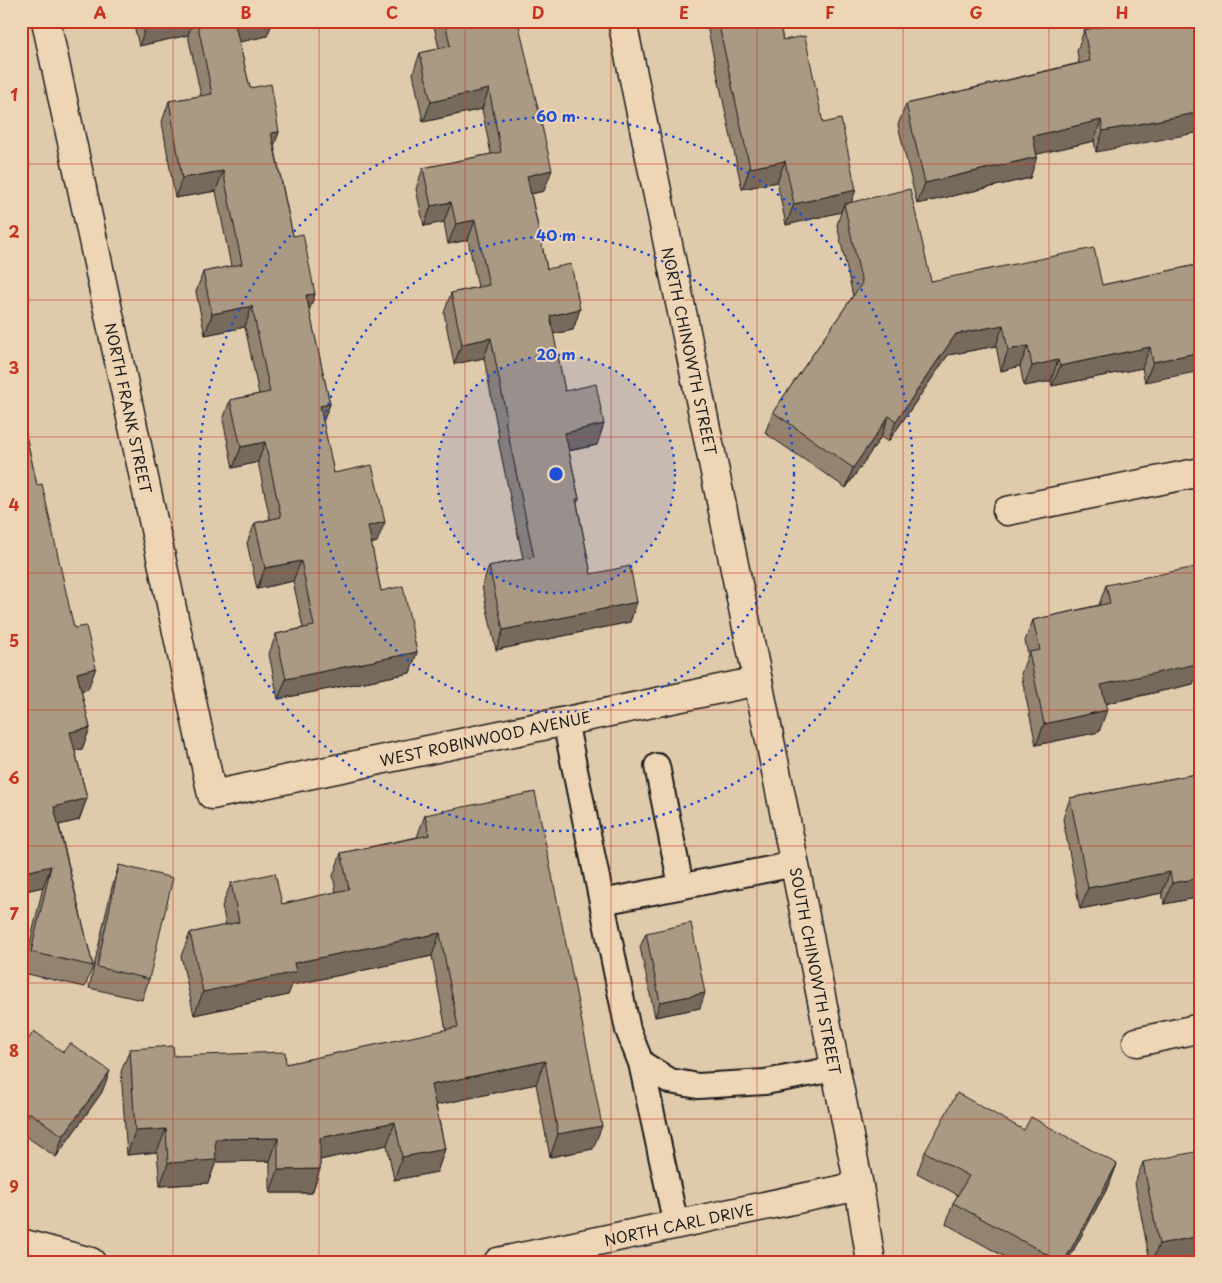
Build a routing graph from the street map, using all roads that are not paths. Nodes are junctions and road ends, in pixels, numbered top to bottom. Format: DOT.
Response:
graph roads {
  1 [pos="46,21"];
  2 [pos="622,21"];
  3 [pos="1201,472"];
  4 [pos="1007,511"];
  5 [pos="758,681"];
  6 [pos="566,721"];
  7 [pos="657,766"];
  8 [pos="212,795"];
  9 [pos="795,864"];
  10 [pos="681,886"];
  11 [pos="602,902"];
  12 [pos="1201,1028"];
  13 [pos="1137,1042"];
  14 [pos="641,1063"];
  15 [pos="835,1069"];
  16 [pos="859,1186"];
  17 [pos="676,1225"];
  18 [pos="21,1243"];
  19 [pos="91,1262"];
  20 [pos="498,1262"];
  21 [pos="871,1262"];
  1 -- 8 [label="street, NORTH FRANK STREET"];
  2 -- 5 [label="street, NORTH CHINOWTH STREET"];
  3 -- 4 [label="street"];
  5 -- 6 [label="street, WEST ROBINWOOD AVENUE"];
  5 -- 9 [label="street, SOUTH CHINOWTH STREET"];
  6 -- 8 [label="street, WEST ROBINWOOD AVENUE"];
  6 -- 11 [label="lane"];
  7 -- 10 [label="lane"];
  9 -- 10 [label="lane"];
  9 -- 15 [label="street, SOUTH CHINOWTH STREET"];
  10 -- 11 [label="lane"];
  11 -- 14 [label="lane"];
  12 -- 13 [label="street"];
  14 -- 15 [label="lane"];
  14 -- 17 [label="lane"];
  15 -- 16 [label="street, SOUTH CHINOWTH STREET"];
  16 -- 17 [label="street, NORTH CARL DRIVE"];
  16 -- 21 [label="street, SOUTH CHINOWTH STREET"];
  17 -- 20 [label="street, NORTH CARL DRIVE"];
  18 -- 19 [label="street"];
}
